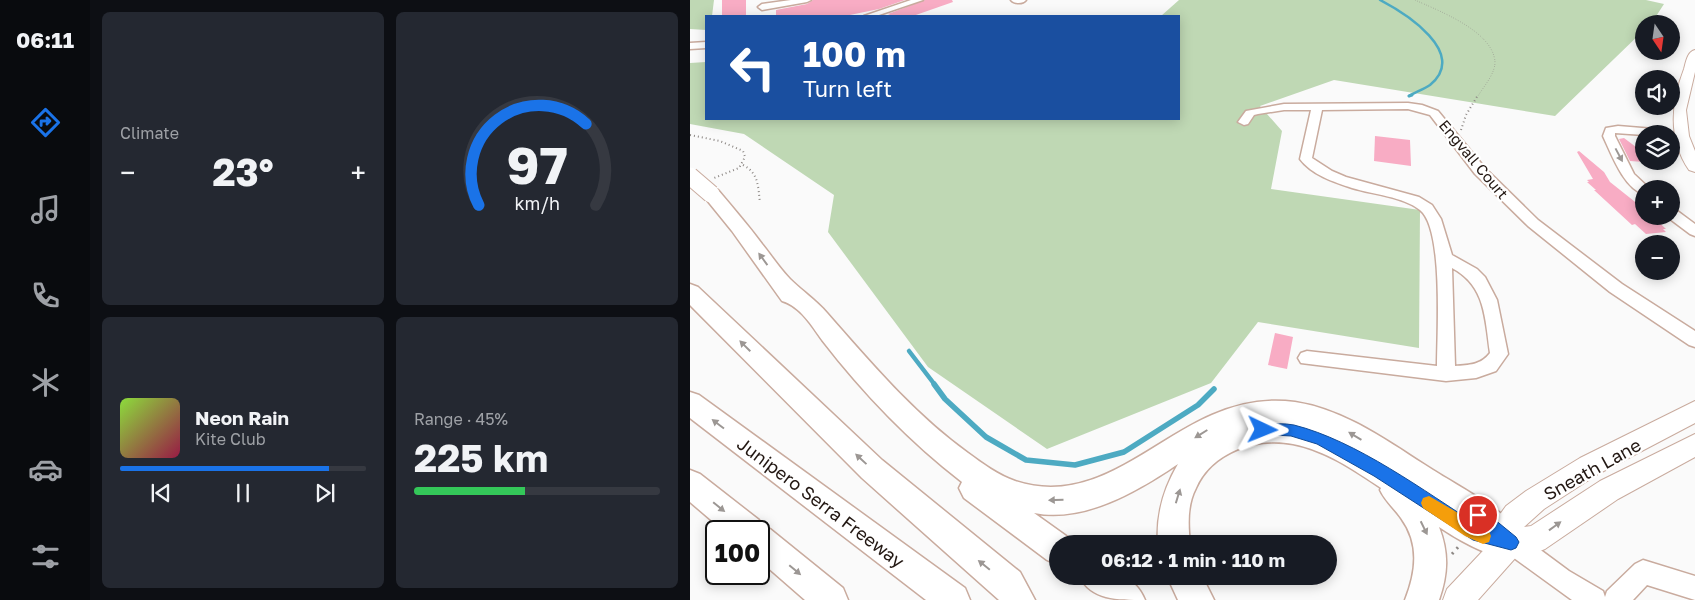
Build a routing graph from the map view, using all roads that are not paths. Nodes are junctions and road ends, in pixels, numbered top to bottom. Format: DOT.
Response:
graph roads {
  1 [pos="807,0"];
  2 [pos="919,0"];
  3 [pos="1015,0"];
  4 [pos="1022,0"];
  5 [pos="762,8"];
  6 [pos="871,15"];
  7 [pos="705,45"];
  8 [pos="690,46"];
  9 [pos="1695,54"];
  10 [pos="1317,106"];
  11 [pos="1244,122"];
  12 [pos="1678,125"];
  13 [pos="1635,131"];
  14 [pos="1680,142"];
  15 [pos="1695,166"];
  16 [pos="690,176"];
  17 [pos="1635,182"];
  18 [pos="1680,220"];
  19 [pos="1695,231"];
  20 [pos="1444,258"];
  21 [pos="781,284"];
  22 [pos="690,292"];
  23 [pos="1695,340"];
  24 [pos="1307,358"];
  25 [pos="1446,374"];
  26 [pos="690,403"];
  27 [pos="1695,411"];
  28 [pos="1695,444"];
  29 [pos="1338,448"];
  30 [pos="690,484"];
  31 [pos="734,520"];
  32 [pos="1173,535"];
  33 [pos="1049,542"];
  34 [pos="1511,542"];
  35 [pos="770,549"];
  36 [pos="1107,585"];
  37 [pos="1188,585"];
  38 [pos="1695,588"];
  39 [pos="1592,599"];
  40 [pos="831,600"];
  41 [pos="952,600"];
  42 [pos="1018,600"];
  43 [pos="1128,600"];
  44 [pos="1197,600"];
  45 [pos="1422,600"];
  46 [pos="1458,600"];
  47 [pos="1616,600"];
  1 -- 5 [label="street"];
  2 -- 6 [label="street"];
  3 -- 4 [label="street"];
  7 -- 8 [label="street"];
  9 -- 12 [label="main road"];
  10 -- 11 [label="street, Engvall Court"];
  10 -- 20 [label="street"];
  10 -- 23 [label="street, Engvall Court"];
  13 -- 17 [label="street, one-way"];
  14 -- 15 [label="main road"];
  21 -- 16 [label="highway, one-way, bridge"];
  18 -- 19 [label="street"];
  20 -- 25 [label="street"];
  20 -- 25 [label="street"];
  21 -- 33 [label="highway"];
  34 -- 21 [label="highway, one-way"];
  42 -- 22 [label="highway, one-way"];
  24 -- 25 [label="street"];
  41 -- 26 [label="highway, Junipero Serra Freeway, one-way"];
  27 -- 34 [label="main road, Sneath Lane"];
  34 -- 28 [label="main road, Sneath Lane, one-way"];
  32 -- 29 [label="highway, one-way"];
  29 -- 34 [label="highway"];
  29 -- 45 [label="highway, one-way"];
  30 -- 31 [label="highway, one-way"];
  34 -- 39 [label="street"];
  34 -- 46 [label="main road"];
  35 -- 40 [label="highway, one-way"];
  36 -- 43 [label="highway"];
  37 -- 44 [label="highway"];
  38 -- 47 [label="street"];
}
